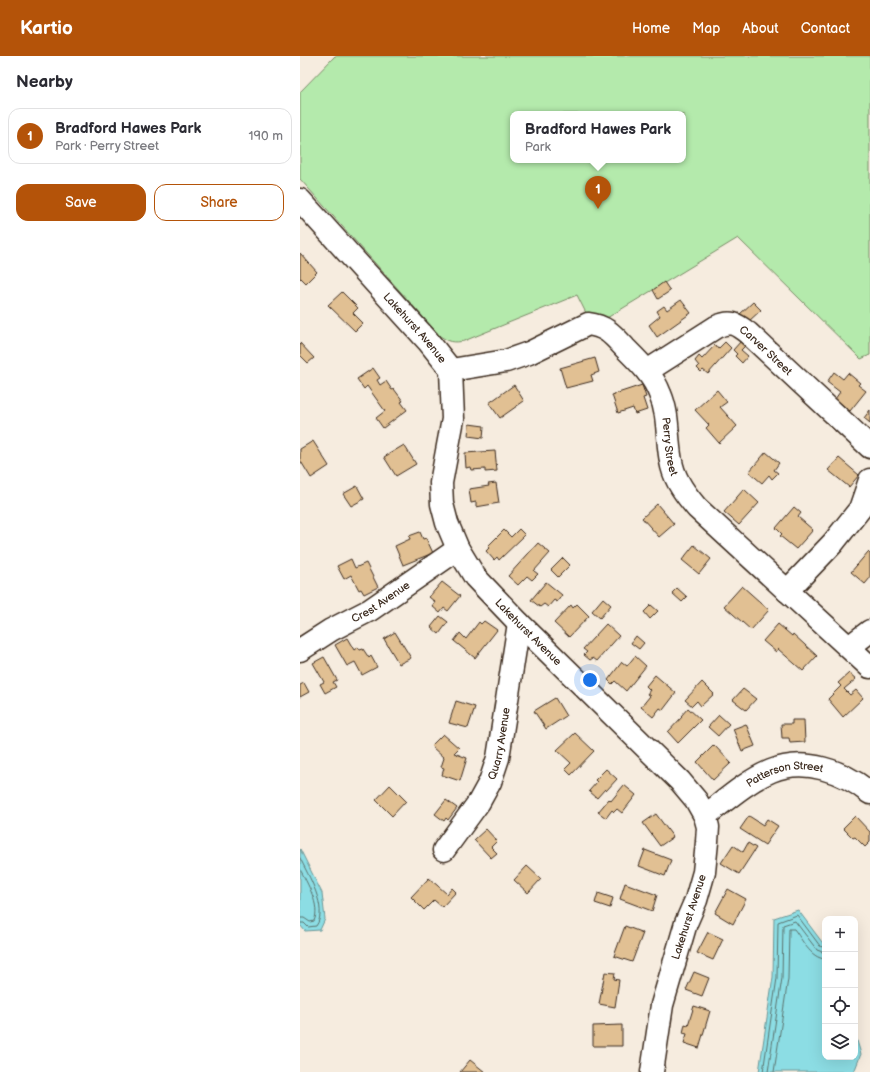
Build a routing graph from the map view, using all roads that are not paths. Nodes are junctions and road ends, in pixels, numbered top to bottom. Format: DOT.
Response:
graph roads {
  1 [pos="300,200"];
  2 [pos="451,370"];
  3 [pos="647,371"];
  4 [pos="870,447"];
  5 [pos="870,480"];
  6 [pos="458,549"];
  7 [pos="788,591"];
  8 [pos="519,623"];
  9 [pos="870,631"];
  10 [pos="849,647"];
  11 [pos="300,650"];
  12 [pos="870,667"];
  13 [pos="870,793"];
  14 [pos="705,816"];
  15 [pos="444,850"];
  16 [pos="652,1072"];
  1 -- 2 [label="street, Lakehurst Avenue"];
  2 -- 3 [label="street, Perry Street"];
  2 -- 6 [label="street, Lakehurst Avenue"];
  3 -- 4 [label="street, Carver Street"];
  3 -- 7 [label="street, Perry Street"];
  5 -- 7 [label="street"];
  6 -- 8 [label="street, Lakehurst Avenue"];
  6 -- 11 [label="street, Crest Avenue"];
  7 -- 10 [label="street, Perry Street"];
  8 -- 14 [label="street, Lakehurst Avenue"];
  8 -- 15 [label="street, Quarry Avenue"];
  9 -- 10 [label="street"];
  10 -- 12 [label="street, Perry Street"];
  13 -- 14 [label="street, Patterson Street"];
  14 -- 16 [label="street, Lakehurst Avenue"];
}
